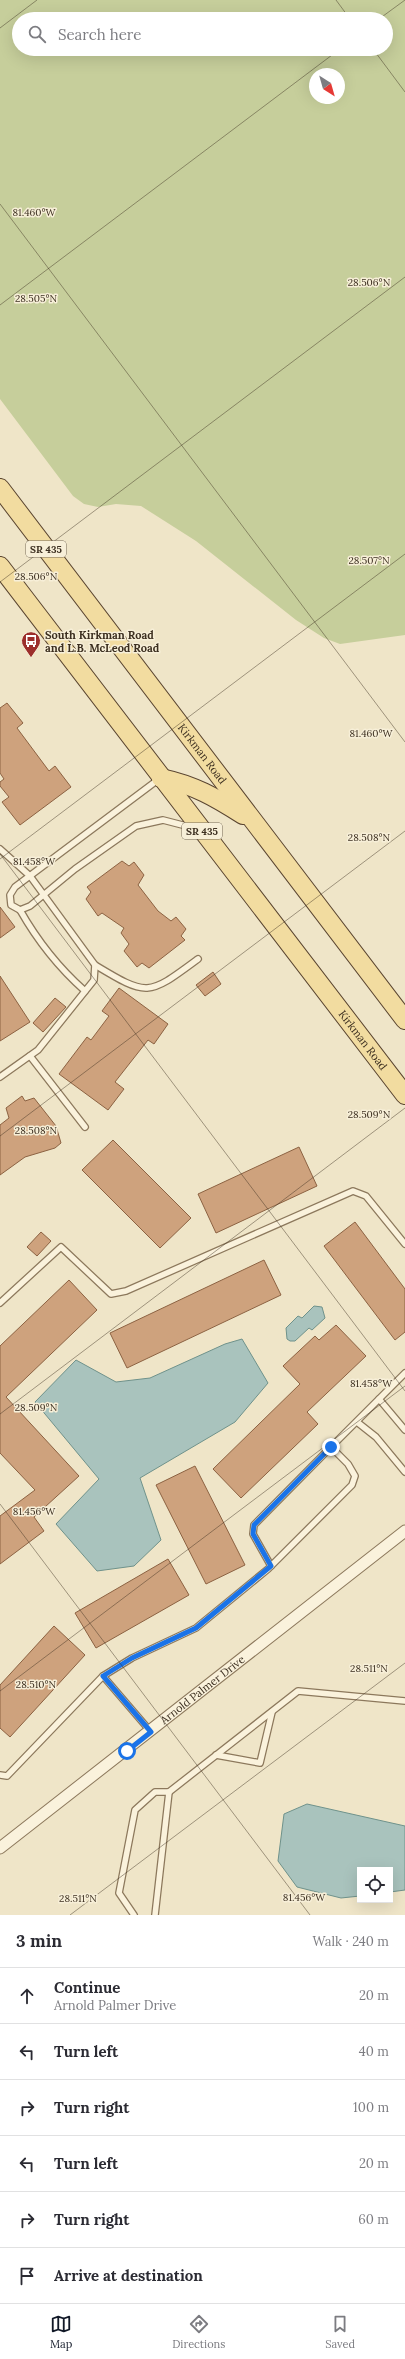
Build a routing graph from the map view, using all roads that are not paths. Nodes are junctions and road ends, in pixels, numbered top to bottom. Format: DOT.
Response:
graph roads {
  1 [pos="0,488"];
  2 [pos="0,566"];
  3 [pos="161,778"];
  4 [pos="252,820"];
  5 [pos="202,832"];
  6 [pos="0,849"];
  7 [pos="30,876"];
  8 [pos="44,894"];
  9 [pos="20,910"];
  10 [pos="198,960"];
  11 [pos="95,965"];
  12 [pos="85,991"];
  13 [pos="405,1020"];
  14 [pos="30,1056"];
  15 [pos="0,1077"];
  16 [pos="405,1096"];
  17 [pos="84,1127"];
  18 [pos="405,1244"];
  19 [pos="0,1303"];
  20 [pos="405,1372"];
  21 [pos="378,1399"];
  22 [pos="357,1422"];
  23 [pos="405,1430"];
  24 [pos="331,1447"];
  25 [pos="405,1472"];
  26 [pos="405,1531"];
  27 [pos="271,1566"];
  28 [pos="103,1676"];
  29 [pos="405,1701"];
  30 [pos="272,1711"];
  31 [pos="151,1732"];
  32 [pos="216,1755"];
  33 [pos="0,1775"];
  34 [pos="169,1792"];
  35 [pos="0,1848"];
  36 [pos="134,1915"];
  37 [pos="155,1915"];
  1 -- 4 [label="main road, Kirkman Road / SR 435"];
  2 -- 3 [label="main road, Kirkman Road / SR 435"];
  3 -- 4 [label="main road"];
  3 -- 5 [label="main road, Kirkman Road / SR 435"];
  3 -- 7 [label="lane"];
  4 -- 13 [label="main road, Kirkman Road / SR 435"];
  5 -- 8 [label="lane"];
  5 -- 16 [label="main road, Kirkman Road / SR 435"];
  6 -- 7 [label="lane"];
  7 -- 8 [label="lane"];
  7 -- 9 [label="lane"];
  8 -- 9 [label="lane"];
  8 -- 11 [label="lane"];
  9 -- 12 [label="lane"];
  10 -- 11 [label="lane"];
  11 -- 12 [label="lane"];
  12 -- 14 [label="lane"];
  14 -- 15 [label="lane"];
  14 -- 17 [label="lane"];
  18 -- 19 [label="lane"];
  20 -- 21 [label="lane"];
  21 -- 22 [label="lane"];
  21 -- 23 [label="lane"];
  22 -- 24 [label="lane"];
  22 -- 25 [label="lane"];
  24 -- 27 [label="lane"];
  24 -- 27 [label="lane"];
  26 -- 31 [label="street, Arnold Palmer Drive"];
  27 -- 28 [label="lane"];
  28 -- 31 [label="lane"];
  28 -- 33 [label="lane"];
  29 -- 30 [label="lane"];
  30 -- 32 [label="lane"];
  30 -- 32 [label="lane"];
  31 -- 35 [label="street, Arnold Palmer Drive"];
  32 -- 34 [label="lane"];
  34 -- 36 [label="lane"];
  34 -- 37 [label="lane"];
}
